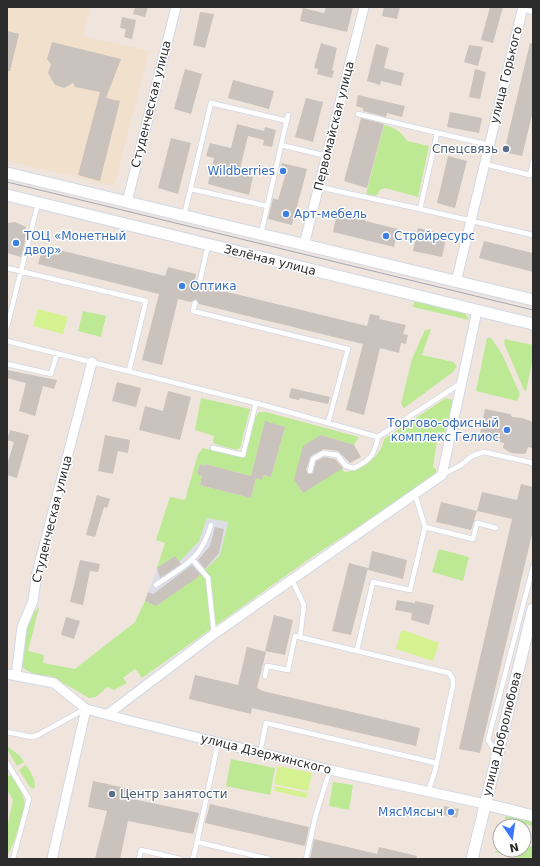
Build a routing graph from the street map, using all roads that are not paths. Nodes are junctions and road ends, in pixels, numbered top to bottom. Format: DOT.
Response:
graph roads {
  1 [pos="176,7"];
  2 [pos="364,7"];
  3 [pos="523,8"];
  4 [pos="533,12"];
  5 [pos="358,114"];
  6 [pos="288,115"];
  7 [pos="287,121"];
  8 [pos="437,134"];
  9 [pos="281,145"];
  10 [pos="489,146"];
  11 [pos="327,156"];
  12 [pos="533,162"];
  13 [pos="485,164"];
  14 [pos="7,173"];
  15 [pos="319,187"];
  16 [pos="191,189"];
  17 [pos="7,196"];
  18 [pos="128,202"];
  19 [pos="38,203"];
  20 [pos="267,206"];
  21 [pos="420,209"];
  22 [pos="184,216"];
  23 [pos="470,221"];
  24 [pos="260,235"];
  25 [pos="533,235"];
  26 [pos="208,245"];
  27 [pos="304,246"];
  28 [pos="7,268"];
  29 [pos="21,271"];
  30 [pos="456,282"];
  31 [pos="199,285"];
  32 [pos="533,300"];
  33 [pos="195,303"];
  34 [pos="477,311"];
  35 [pos="533,324"];
  36 [pos="7,328"];
  37 [pos="7,341"];
  38 [pos="57,353"];
  39 [pos="92,362"];
  40 [pos="7,364"];
  41 [pos="129,371"];
  42 [pos="461,383"];
  43 [pos="256,403"];
  44 [pos="328,423"];
  45 [pos="378,437"];
  46 [pos="213,448"];
  47 [pos="533,464"];
  48 [pos="310,471"];
  49 [pos="442,475"];
  50 [pos="415,494"];
  51 [pos="211,525"];
  52 [pos="425,527"];
  53 [pos="496,528"];
  54 [pos="193,560"];
  55 [pos="533,566"];
  56 [pos="292,580"];
  57 [pos="156,585"];
  58 [pos="533,608"];
  59 [pos="214,634"];
  60 [pos="300,637"];
  61 [pos="357,650"];
  62 [pos="11,675"];
  63 [pos="266,676"];
  64 [pos="86,709"];
  65 [pos="108,714"];
  66 [pos="7,732"];
  67 [pos="218,743"];
  68 [pos="499,748"];
  69 [pos="260,753"];
  70 [pos="7,763"];
  71 [pos="436,763"];
  72 [pos="330,770"];
  73 [pos="428,792"];
  74 [pos="485,804"];
  75 [pos="533,816"];
  76 [pos="198,842"];
  77 [pos="13,859"];
  78 [pos="52,859"];
  79 [pos="139,859"];
  80 [pos="180,859"];
  81 [pos="194,859"];
  82 [pos="269,859"];
  83 [pos="306,859"];
  84 [pos="472,859"];
  1 -- 18 [label="street, Студенческая улица"];
  2 -- 11 [label="street, Первомайская улица"];
  3 -- 4 [label="lane"];
  3 -- 10 [label="street, улица Горького"];
  5 -- 8 [label="lane"];
  6 -- 7 [label="lane"];
  7 -- 9 [label="lane"];
  7 -- 16 [label="lane"];
  8 -- 10 [label="lane"];
  8 -- 21 [label="lane"];
  9 -- 11 [label="lane"];
  9 -- 20 [label="lane"];
  10 -- 13 [label="street, улица Горького"];
  11 -- 15 [label="street, Первомайская улица"];
  12 -- 13 [label="lane"];
  13 -- 23 [label="street, улица Горького"];
  14 -- 18 [label="street, Зелёная улица"];
  15 -- 21 [label="lane"];
  15 -- 27 [label="street, Первомайская улица"];
  16 -- 20 [label="lane"];
  16 -- 22 [label="lane"];
  17 -- 19 [label="street, Зелёная улица"];
  18 -- 22 [label="street, Зелёная улица"];
  19 -- 26 [label="street, Зелёная улица"];
  19 -- 29 [label="lane"];
  20 -- 24 [label="lane"];
  21 -- 23 [label="lane"];
  22 -- 24 [label="street, Зелёная улица"];
  23 -- 25 [label="lane"];
  23 -- 30 [label="street, улица Горького"];
  24 -- 27 [label="street, Зелёная улица"];
  26 -- 31 [label="lane"];
  26 -- 34 [label="street, Зелёная улица"];
  27 -- 30 [label="street, Зелёная улица"];
  28 -- 29 [label="lane"];
  29 -- 36 [label="lane"];
  29 -- 41 [label="lane"];
  30 -- 32 [label="street, Зелёная улица"];
  33 -- 44 [label="lane"];
  34 -- 35 [label="street, Зелёная улица"];
  34 -- 42 [label="street"];
  37 -- 38 [label="lane"];
  38 -- 39 [label="lane"];
  38 -- 40 [label="lane"];
  39 -- 41 [label="lane"];
  39 -- 62 [label="street, Студенческая улица"];
  41 -- 43 [label="lane"];
  42 -- 45 [label="lane"];
  42 -- 49 [label="street"];
  43 -- 44 [label="lane"];
  43 -- 46 [label="lane"];
  44 -- 45 [label="lane"];
  45 -- 48 [label="lane"];
  47 -- 49 [label="lane"];
  49 -- 50 [label="street"];
  50 -- 52 [label="lane"];
  50 -- 56 [label="street"];
  51 -- 54 [label="lane"];
  52 -- 53 [label="lane"];
  52 -- 61 [label="lane"];
  54 -- 57 [label="lane"];
  54 -- 59 [label="lane"];
  55 -- 68 [label="lane"];
  56 -- 59 [label="street"];
  56 -- 60 [label="lane"];
  58 -- 68 [label="street, улица Добролюбова"];
  59 -- 65 [label="street"];
  60 -- 61 [label="lane"];
  60 -- 63 [label="lane"];
  61 -- 71 [label="lane"];
  62 -- 64 [label="street, улица Дзержинского"];
  64 -- 65 [label="street, улица Дзержинского"];
  64 -- 66 [label="lane"];
  64 -- 78 [label="street"];
  65 -- 67 [label="street, улица Дзержинского"];
  67 -- 69 [label="street, улица Дзержинского"];
  67 -- 76 [label="lane"];
  68 -- 74 [label="street, улица Добролюбова"];
  69 -- 71 [label="lane"];
  69 -- 72 [label="street, улица Дзержинского"];
  70 -- 77 [label="lane"];
  71 -- 73 [label="lane"];
  72 -- 73 [label="street, улица Дзержинского"];
  72 -- 83 [label="lane"];
  73 -- 74 [label="street, улица Дзержинского"];
  74 -- 75 [label="street, улица Дзержинского"];
  74 -- 84 [label="street, улица Добролюбова"];
  76 -- 81 [label="lane"];
  76 -- 82 [label="lane"];
  79 -- 80 [label="lane"];
}
